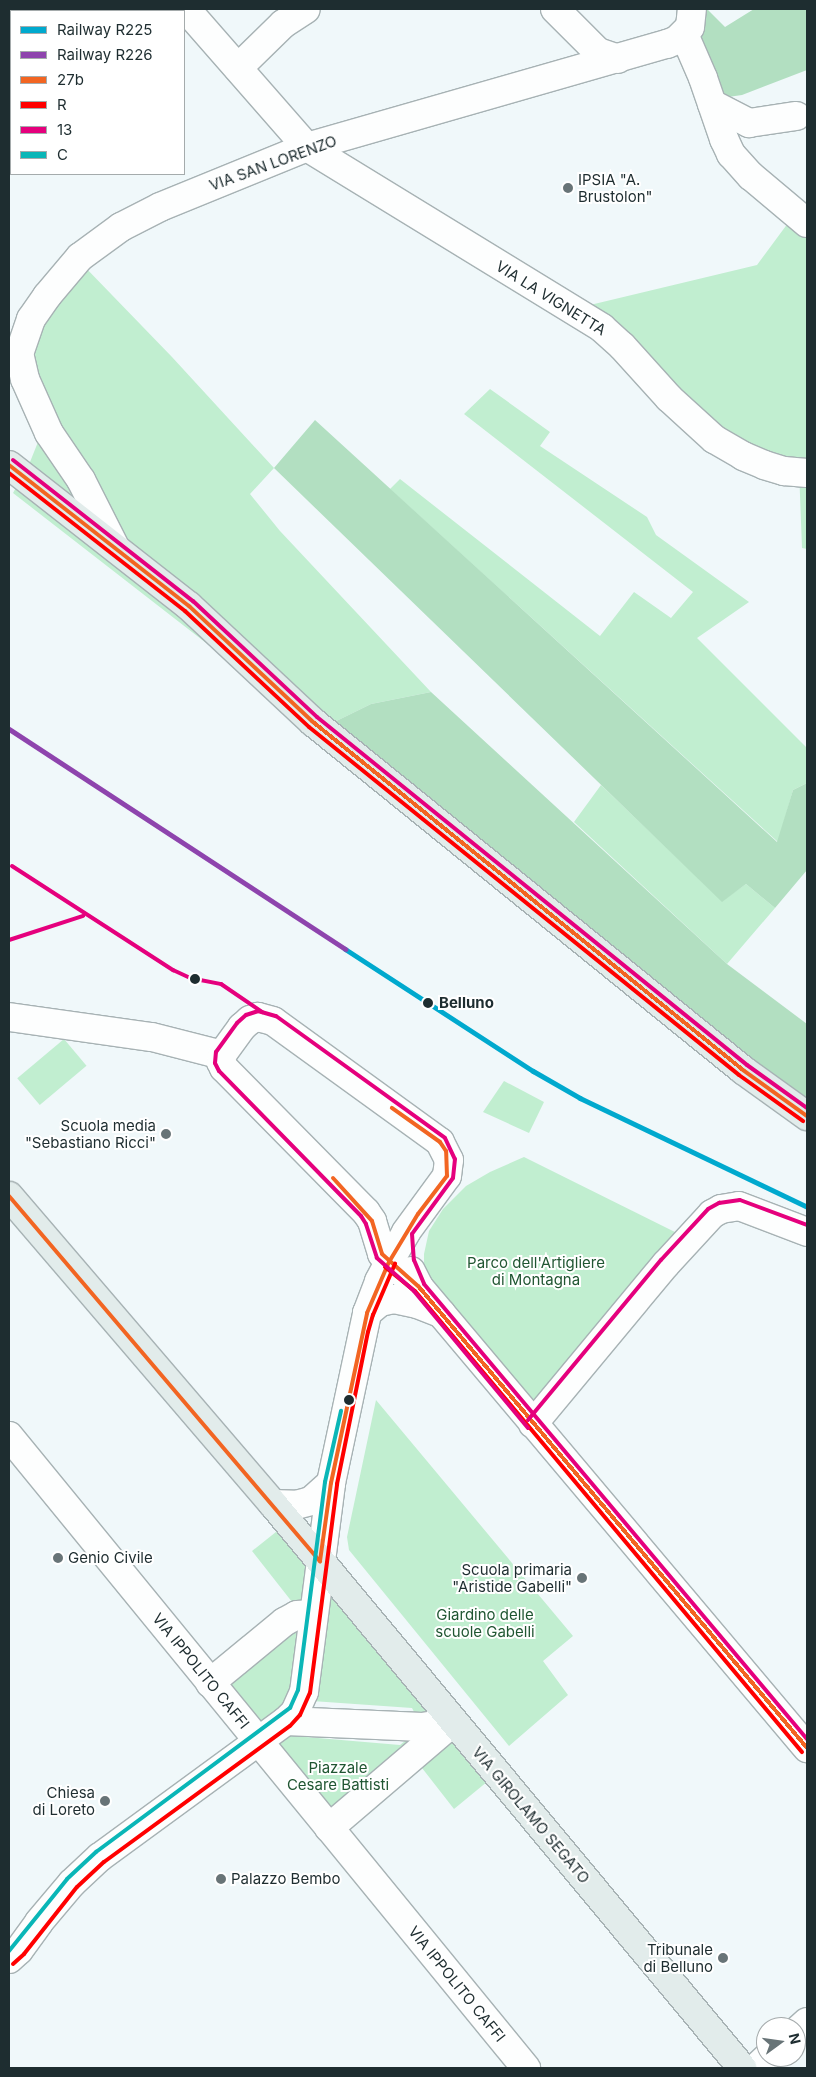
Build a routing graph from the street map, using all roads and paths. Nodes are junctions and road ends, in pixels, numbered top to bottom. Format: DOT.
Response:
graph roads {
  1 [pos="186,9"];
  2 [pos="306,9"];
  3 [pos="555,9"];
  4 [pos="688,21"];
  5 [pos="618,59"];
  6 [pos="238,68"];
  7 [pos="712,104"];
  8 [pos="796,116"];
  9 [pos="307,147"];
  10 [pos="807,223"];
  11 [pos="9,465"];
  12 [pos="72,469"];
  13 [pos="807,473"];
  14 [pos="52,499"];
  15 [pos="115,547"];
  16 [pos="9,1017"];
  17 [pos="222,1055"];
  18 [pos="807,1116"];
  19 [pos="9,1196"];
  20 [pos="366,1212"];
  21 [pos="412,1223"];
  22 [pos="807,1232"];
  23 [pos="389,1262"];
  24 [pos="419,1287"];
  25 [pos="367,1313"];
  26 [pos="441,1313"];
  27 [pos="533,1424"];
  28 [pos="9,1436"];
  29 [pos="331,1483"];
  30 [pos="273,1504"];
  31 [pos="320,1561"];
  32 [pos="313,1614"];
  33 [pos="210,1683"];
  34 [pos="286,1721"];
  35 [pos="453,1722"];
  36 [pos="258,1741"];
  37 [pos="807,1748"];
  38 [pos="329,1828"];
  39 [pos="9,1959"];
  40 [pos="526,2068"];
  41 [pos="742,2068"];
  1 -- 6 [label="street, VIA LA VIGNETTA"];
  2 -- 6 [label="street"];
  3 -- 5 [label="street"];
  4 -- 5 [label="street, VIA SAN LORENZO"];
  4 -- 7 [label="street"];
  5 -- 9 [label="street, VIA SAN LORENZO"];
  6 -- 9 [label="street, VIA LA VIGNETTA"];
  7 -- 8 [label="street"];
  7 -- 10 [label="street"];
  9 -- 12 [label="street, VIA SAN LORENZO"];
  9 -- 13 [label="street, VIA LA VIGNETTA"];
  11 -- 14 [label="main road"];
  12 -- 14 [label="street"];
  12 -- 15 [label="street, VIA SAN LORENZO"];
  14 -- 15 [label="main road"];
  15 -- 18 [label="main road"];
  16 -- 17 [label="street"];
  17 -- 20 [label="street"];
  17 -- 21 [label="street"];
  19 -- 30 [label="main road, VIA GIROLAMO SEGATO"];
  20 -- 21 [label="street"];
  20 -- 23 [label="street"];
  21 -- 23 [label="street"];
  21 -- 24 [label="street"];
  22 -- 27 [label="street"];
  23 -- 24 [label="street"];
  23 -- 25 [label="street"];
  24 -- 26 [label="street"];
  25 -- 26 [label="street"];
  25 -- 29 [label="street"];
  26 -- 27 [label="street"];
  27 -- 37 [label="street"];
  28 -- 33 [label="street, VIA IPPOLITO CAFFI"];
  29 -- 30 [label="street"];
  29 -- 31 [label="street"];
  30 -- 31 [label="main road, VIA GIROLAMO SEGATO"];
  31 -- 32 [label="street"];
  31 -- 35 [label="main road, VIA GIROLAMO SEGATO"];
  32 -- 33 [label="street"];
  32 -- 34 [label="street"];
  33 -- 36 [label="street, VIA IPPOLITO CAFFI"];
  34 -- 35 [label="street"];
  34 -- 36 [label="street"];
  35 -- 38 [label="street"];
  35 -- 41 [label="main road, VIA GIROLAMO SEGATO"];
  36 -- 38 [label="street, VIA IPPOLITO CAFFI"];
  36 -- 39 [label="street"];
  38 -- 40 [label="street, VIA IPPOLITO CAFFI"];
}
